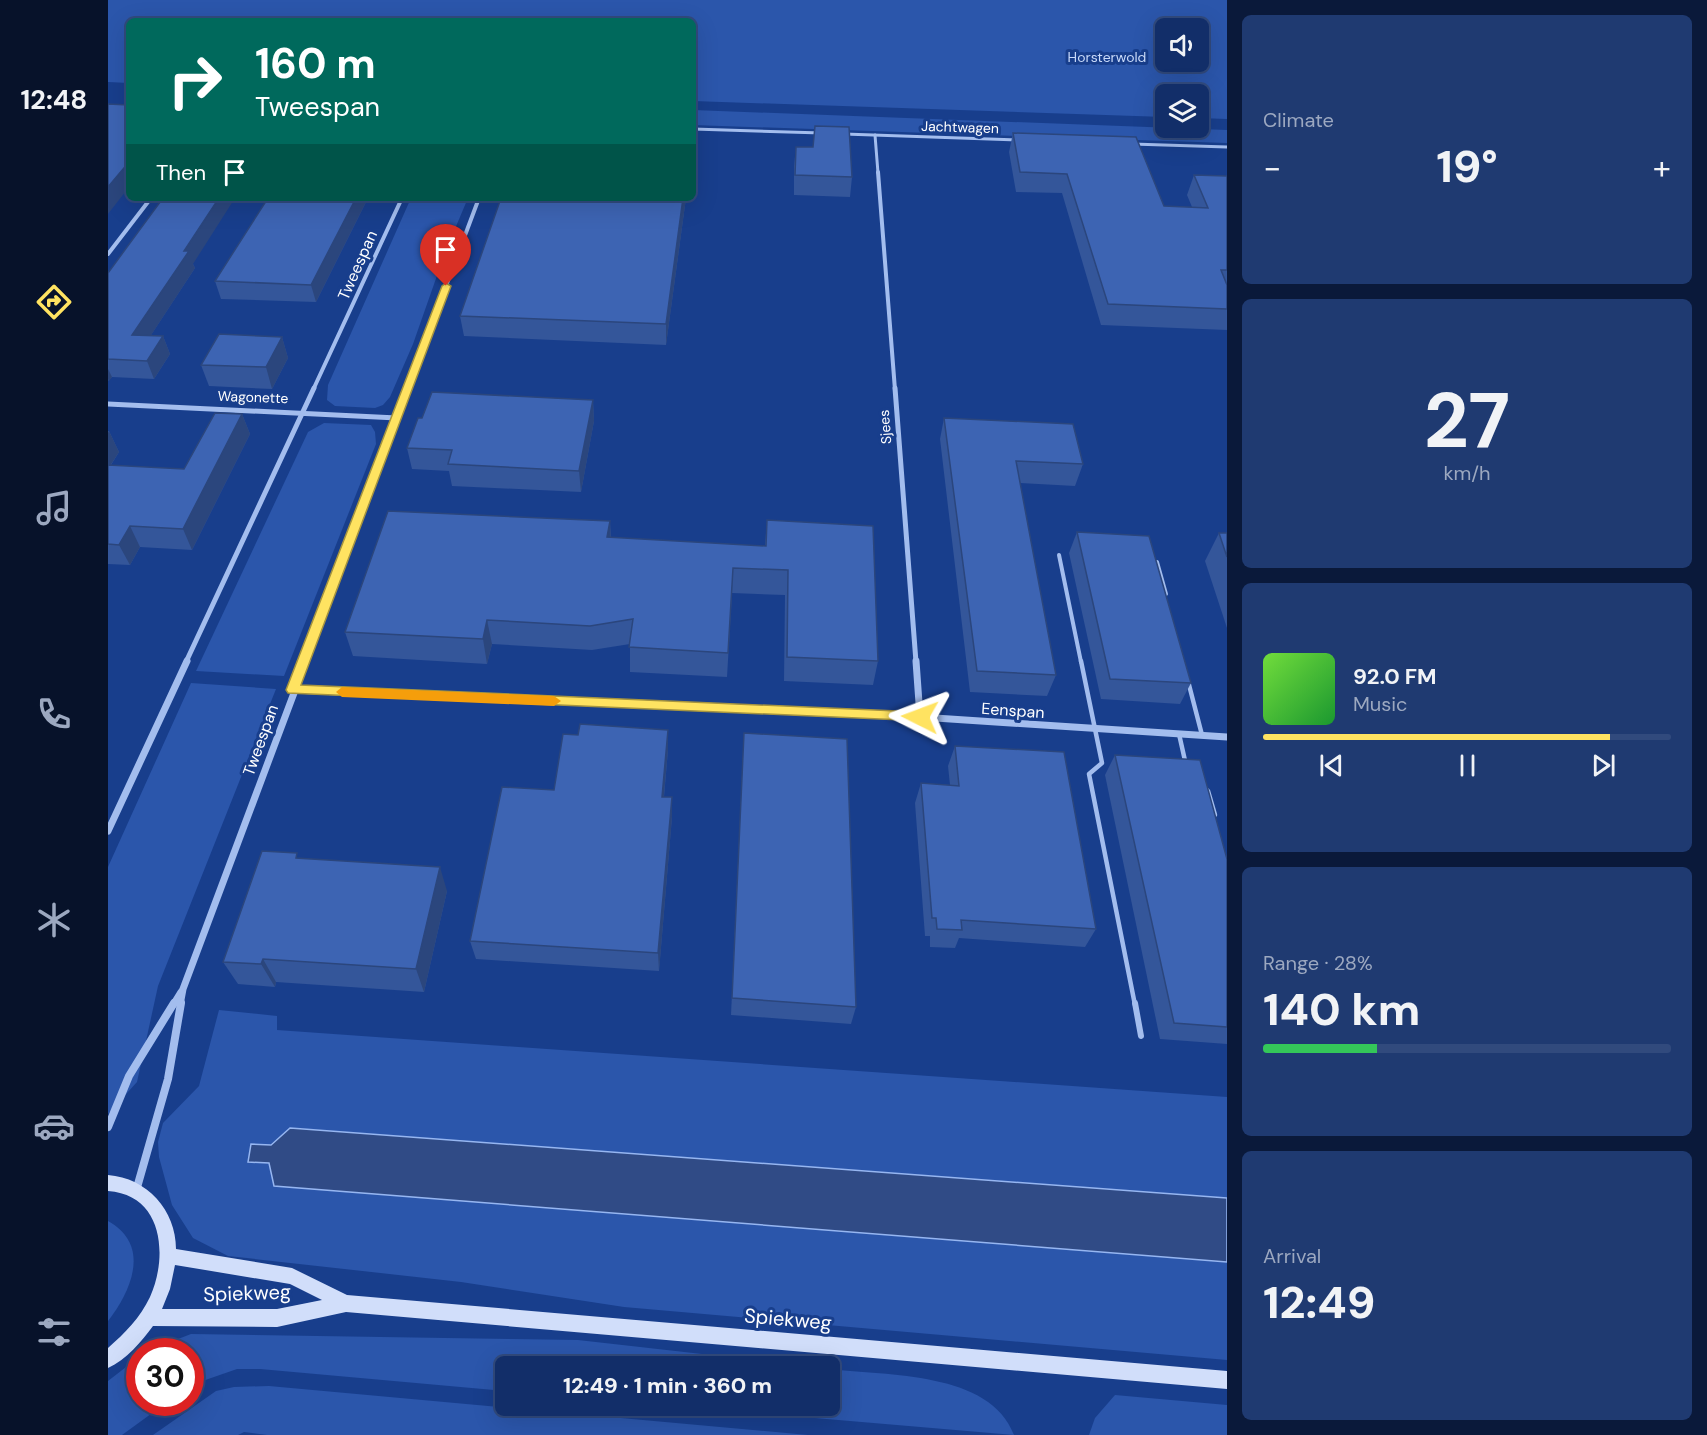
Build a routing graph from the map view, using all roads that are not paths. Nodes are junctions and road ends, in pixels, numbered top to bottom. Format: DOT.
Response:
graph roads {
  1 [pos="696,129"];
  2 [pos="829,134"];
  3 [pos="841,134"];
  4 [pos="875,135"];
  5 [pos="1027,140"];
  6 [pos="1121,144"];
  7 [pos="1227,147"];
  8 [pos="149,201"];
  9 [pos="401,201"];
  10 [pos="478,201"];
  11 [pos="108,254"];
  12 [pos="108,404"];
  13 [pos="305,411"];
  14 [pos="397,418"];
  15 [pos="1059,555"];
  16 [pos="1157,562"];
  17 [pos="1166,597"];
  18 [pos="1187,678"];
  19 [pos="293,690"];
  20 [pos="920,717"];
  21 [pos="1094,729"];
  22 [pos="1179,734"];
  23 [pos="1202,735"];
  24 [pos="1227,737"];
  25 [pos="1187,769"];
  26 [pos="1201,784"];
  27 [pos="1216,821"];
  28 [pos="108,831"];
  29 [pos="183,989"];
  30 [pos="1141,1035"];
  31 [pos="108,1127"];
  32 [pos="108,1183"];
  33 [pos="136,1191"];
  34 [pos="169,1256"];
  35 [pos="346,1303"];
  36 [pos="149,1317"];
  37 [pos="108,1359"];
  38 [pos="1227,1380"];
  1 -- 2 [label="street"];
  3 -- 4 [label="street, Jachtwagen"];
  4 -- 5 [label="street, Jachtwagen"];
  4 -- 20 [label="street, Sjees"];
  6 -- 7 [label="street"];
  8 -- 11 [label="street"];
  9 -- 13 [label="street, Tweespan"];
  10 -- 14 [label="street, Tweespan"];
  12 -- 13 [label="street, Wagonette"];
  13 -- 14 [label="street, Wagonette"];
  13 -- 28 [label="street, Tweespan"];
  14 -- 19 [label="street, Tweespan"];
  15 -- 21 [label="lane"];
  16 -- 17 [label="lane"];
  18 -- 23 [label="lane"];
  19 -- 20 [label="street, Eenspan"];
  19 -- 29 [label="street, Tweespan"];
  20 -- 21 [label="street, Eenspan"];
  21 -- 22 [label="street, Eenspan"];
  21 -- 30 [label="lane"];
  22 -- 23 [label="street, Eenspan"];
  22 -- 25 [label="lane"];
  23 -- 24 [label="street, Eenspan"];
  26 -- 27 [label="lane"];
  29 -- 31 [label="street, Tweespan"];
  29 -- 33 [label="street, Tweespan"];
  32 -- 33 [label="main road"];
  33 -- 34 [label="main road"];
  34 -- 35 [label="main road, Spiekweg"];
  34 -- 36 [label="main road"];
  35 -- 36 [label="main road, Spiekweg"];
  35 -- 38 [label="main road, Spiekweg"];
  36 -- 37 [label="main road"];
}
